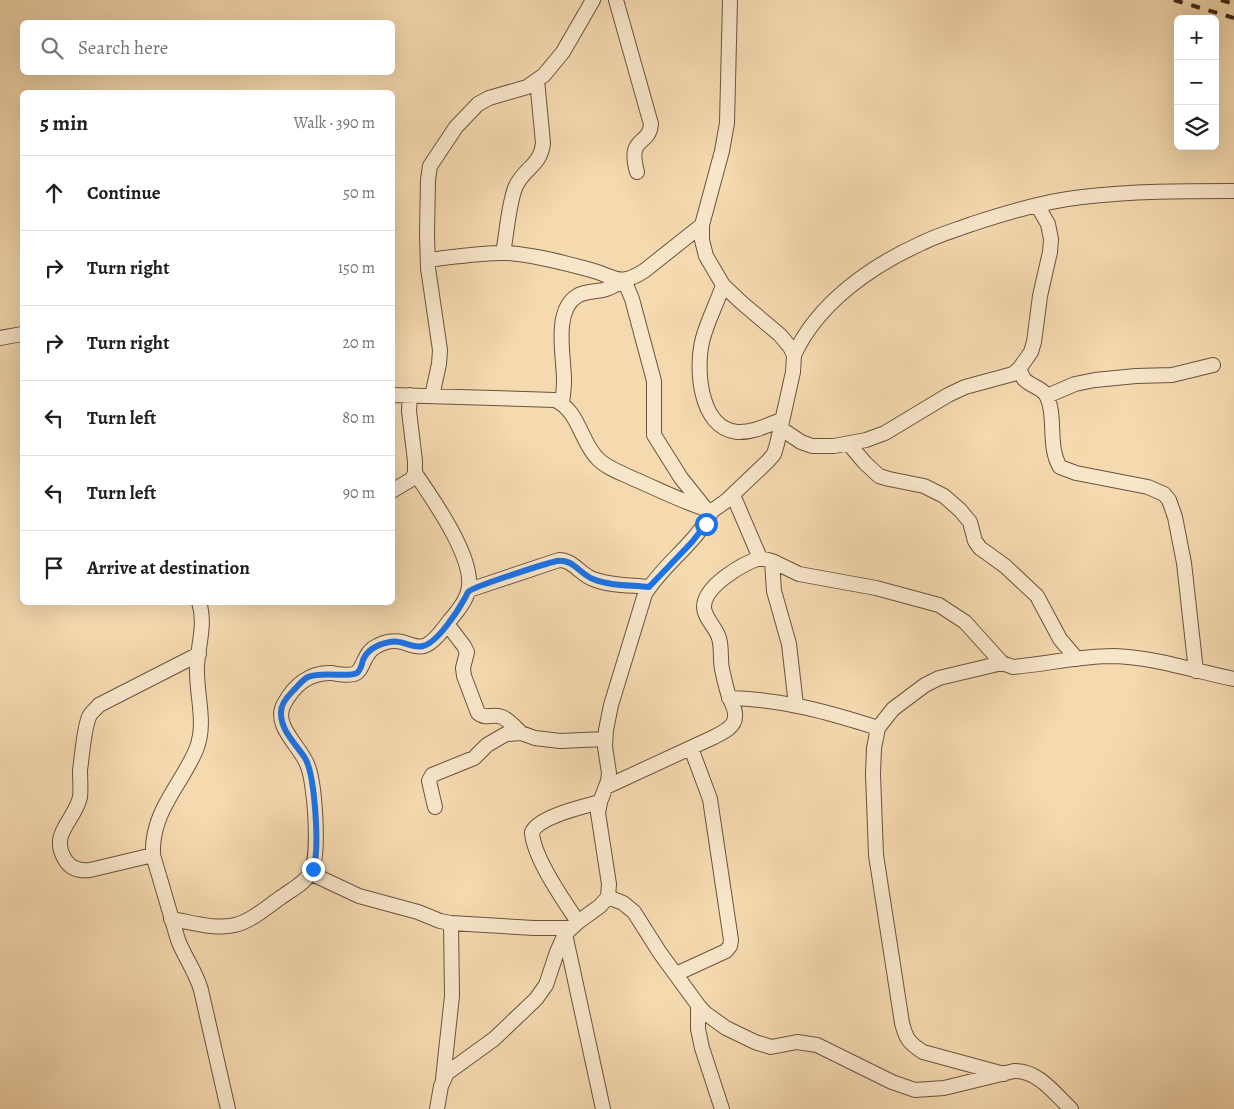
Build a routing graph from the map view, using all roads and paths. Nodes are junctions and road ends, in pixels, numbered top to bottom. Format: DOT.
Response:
graph roads {
  1 [pos="594,0"];
  2 [pos="616,0"];
  3 [pos="730,0"];
  4 [pos="537,80"];
  5 [pos="637,172"];
  6 [pos="1234,191"];
  7 [pos="1037,205"];
  8 [pos="702,225"];
  9 [pos="503,253"];
  10 [pos="428,260"];
  11 [pos="624,280"];
  12 [pos="723,285"];
  13 [pos="20,334"];
  14 [pos="0,338"];
  15 [pos="794,355"];
  16 [pos="1213,365"];
  17 [pos="1019,369"];
  18 [pos="395,395"];
  19 [pos="410,395"];
  20 [pos="432,396"];
  21 [pos="1047,396"];
  22 [pos="562,403"];
  23 [pos="780,424"];
  24 [pos="849,444"];
  25 [pos="415,473"];
  26 [pos="395,489"];
  27 [pos="733,494"];
  28 [pos="709,510"];
  29 [pos="766,559"];
  30 [pos="649,587"];
  31 [pos="469,590"];
  32 [pos="200,605"];
  33 [pos="447,624"];
  34 [pos="199,654"];
  35 [pos="1077,659"];
  36 [pos="1002,663"];
  37 [pos="1196,671"];
  38 [pos="1234,679"];
  39 [pos="729,698"];
  40 [pos="796,705"];
  41 [pos="878,728"];
  42 [pos="521,733"];
  43 [pos="605,739"];
  44 [pos="691,748"];
  45 [pos="606,787"];
  46 [pos="600,802"];
  47 [pos="435,807"];
  48 [pos="153,855"];
  49 [pos="310,873"];
  50 [pos="608,897"];
  51 [pos="171,919"];
  52 [pos="451,923"];
  53 [pos="571,928"];
  54 [pos="676,974"];
  55 [pos="698,1005"];
  56 [pos="1004,1074"];
  57 [pos="443,1079"];
  58 [pos="228,1109"];
  59 [pos="437,1109"];
  60 [pos="603,1109"];
  61 [pos="722,1109"];
  62 [pos="1071,1109"];
  1 -- 4 [label="street"];
  2 -- 5 [label="street"];
  3 -- 8 [label="street"];
  4 -- 9 [label="street"];
  4 -- 10 [label="street"];
  6 -- 7 [label="street"];
  7 -- 15 [label="street"];
  7 -- 17 [label="street"];
  8 -- 11 [label="street"];
  8 -- 12 [label="street"];
  9 -- 10 [label="street"];
  9 -- 11 [label="street"];
  10 -- 20 [label="street"];
  11 -- 22 [label="street"];
  11 -- 28 [label="street"];
  12 -- 15 [label="street"];
  12 -- 23 [label="street"];
  13 -- 14 [label="street"];
  15 -- 23 [label="street"];
  16 -- 21 [label="street"];
  17 -- 21 [label="street"];
  17 -- 24 [label="street"];
  18 -- 19 [label="street"];
  19 -- 20 [label="street"];
  19 -- 25 [label="street"];
  20 -- 22 [label="street"];
  21 -- 37 [label="street"];
  22 -- 28 [label="street"];
  23 -- 24 [label="street"];
  23 -- 27 [label="street"];
  24 -- 35 [label="street"];
  25 -- 26 [label="street"];
  25 -- 31 [label="street"];
  27 -- 28 [label="street"];
  27 -- 29 [label="street"];
  28 -- 30 [label="street"];
  29 -- 36 [label="street"];
  29 -- 39 [label="street"];
  29 -- 40 [label="street"];
  30 -- 31 [label="street"];
  30 -- 43 [label="street"];
  31 -- 33 [label="street"];
  32 -- 34 [label="street"];
  33 -- 42 [label="street"];
  33 -- 49 [label="street"];
  34 -- 48 [label="street"];
  34 -- 48 [label="street"];
  35 -- 36 [label="street"];
  35 -- 37 [label="street"];
  36 -- 41 [label="street"];
  37 -- 38 [label="street"];
  39 -- 40 [label="street"];
  39 -- 44 [label="street"];
  40 -- 41 [label="street"];
  41 -- 56 [label="street"];
  42 -- 43 [label="street"];
  42 -- 47 [label="street"];
  43 -- 45 [label="street"];
  44 -- 45 [label="street"];
  44 -- 54 [label="street"];
  45 -- 46 [label="street"];
  46 -- 50 [label="street"];
  46 -- 53 [label="street"];
  48 -- 51 [label="street"];
  49 -- 51 [label="street"];
  49 -- 52 [label="street"];
  50 -- 53 [label="street"];
  50 -- 54 [label="street"];
  51 -- 58 [label="street"];
  52 -- 53 [label="street"];
  52 -- 57 [label="street"];
  53 -- 57 [label="street"];
  53 -- 60 [label="street"];
  54 -- 55 [label="street"];
  55 -- 56 [label="street"];
  55 -- 61 [label="street"];
  56 -- 62 [label="street"];
  57 -- 59 [label="street"];
}
